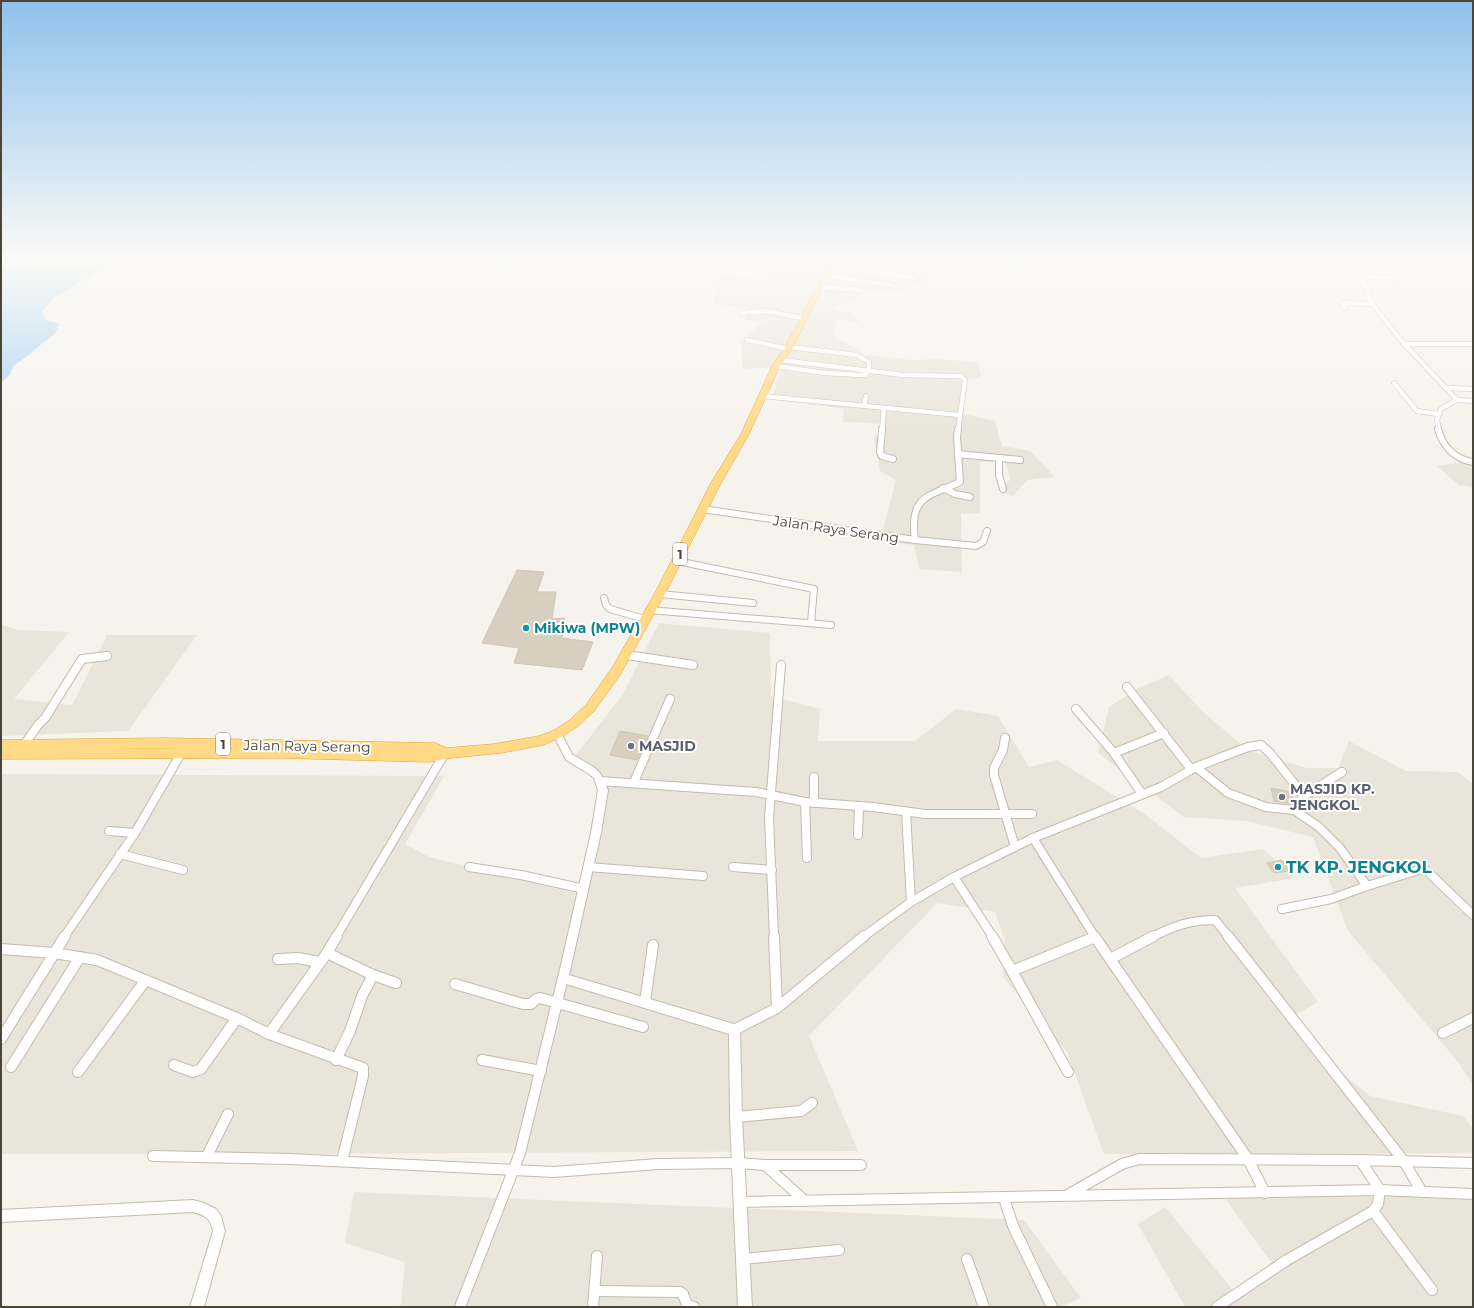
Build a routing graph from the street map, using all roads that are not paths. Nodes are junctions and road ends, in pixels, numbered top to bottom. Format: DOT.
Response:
graph roads {
  1 [pos="802,320"];
  2 [pos="1385,320"];
  3 [pos="747,340"];
  4 [pos="1404,344"];
  5 [pos="1473,344"];
  6 [pos="788,348"];
  7 [pos="778,363"];
  8 [pos="869,370"];
  9 [pos="1394,383"];
  10 [pos="1449,388"];
  11 [pos="1473,389"];
  12 [pos="762,396"];
  13 [pos="866,396"];
  14 [pos="1457,400"];
  15 [pos="1473,401"];
  16 [pos="864,406"];
  17 [pos="884,408"];
  18 [pos="1438,414"];
  19 [pos="959,415"];
  20 [pos="958,454"];
  21 [pos="999,458"];
  22 [pos="893,459"];
  23 [pos="1020,460"];
  24 [pos="1473,462"];
  25 [pos="943,488"];
  26 [pos="1002,489"];
  27 [pos="970,496"];
  28 [pos="702,509"];
  29 [pos="987,532"];
  30 [pos="914,540"];
  31 [pos="677,561"];
  32 [pos="660,594"];
  33 [pos="604,598"];
  34 [pos="753,603"];
  35 [pos="647,614"];
  36 [pos="811,622"];
  37 [pos="831,625"];
  38 [pos="627,655"];
  39 [pos="107,656"];
  40 [pos="693,665"];
  41 [pos="781,665"];
  42 [pos="1128,687"];
  43 [pos="670,699"];
  44 [pos="1076,709"];
  45 [pos="1164,733"];
  46 [pos="557,734"];
  47 [pos="1005,738"];
  48 [pos="1,745"];
  49 [pos="24,745"];
  50 [pos="184,750"];
  51 [pos="445,753"];
  52 [pos="1114,753"];
  53 [pos="1,754"];
  54 [pos="1194,768"];
  55 [pos="1342,772"];
  56 [pos="814,777"];
  57 [pos="600,780"];
  58 [pos="634,782"];
  59 [pos="1142,794"];
  60 [pos="771,796"];
  61 [pos="1304,796"];
  62 [pos="810,802"];
  63 [pos="859,806"];
  64 [pos="1294,810"];
  65 [pos="906,812"];
  66 [pos="1032,814"];
  67 [pos="1005,815"];
  68 [pos="109,832"];
  69 [pos="135,832"];
  70 [pos="858,835"];
  71 [pos="1033,838"];
  72 [pos="1015,847"];
  73 [pos="120,854"];
  74 [pos="808,858"];
  75 [pos="469,866"];
  76 [pos="588,867"];
  77 [pos="733,867"];
  78 [pos="183,870"];
  79 [pos="772,870"];
  80 [pos="703,876"];
  81 [pos="954,877"];
  82 [pos="1367,886"];
  83 [pos="584,889"];
  84 [pos="911,902"];
  85 [pos="1282,909"];
  86 [pos="1473,915"];
  87 [pos="1095,937"];
  88 [pos="653,945"];
  89 [pos="1,949"];
  90 [pos="327,952"];
  91 [pos="54,953"];
  92 [pos="80,957"];
  93 [pos="278,959"];
  94 [pos="1110,959"];
  95 [pos="319,962"];
  96 [pos="1012,971"];
  97 [pos="373,975"];
  98 [pos="563,978"];
  99 [pos="145,981"];
  100 [pos="396,983"];
  101 [pos="455,984"];
  102 [pos="645,1002"];
  103 [pos="558,1003"];
  104 [pos="777,1008"];
  105 [pos="237,1018"];
  106 [pos="1473,1018"];
  107 [pos="643,1027"];
  108 [pos="734,1030"];
  109 [pos="1443,1033"];
  110 [pos="269,1034"];
  111 [pos="1,1039"];
  112 [pos="336,1060"];
  113 [pos="482,1060"];
  114 [pos="174,1065"];
  115 [pos="11,1067"];
  116 [pos="541,1071"];
  117 [pos="78,1072"];
  118 [pos="1068,1072"];
  119 [pos="812,1103"];
  120 [pos="228,1114"];
  121 [pos="736,1116"];
  122 [pos="153,1156"];
  123 [pos="207,1156"];
  124 [pos="1248,1159"];
  125 [pos="1360,1160"];
  126 [pos="1403,1160"];
  127 [pos="342,1161"];
  128 [pos="738,1163"];
  129 [pos="1473,1163"];
  130 [pos="861,1165"];
  131 [pos="765,1166"];
  132 [pos="513,1171"];
  133 [pos="1380,1190"];
  134 [pos="1422,1192"];
  135 [pos="1265,1193"];
  136 [pos="1473,1194"];
  137 [pos="1067,1195"];
  138 [pos="1004,1198"];
  139 [pos="805,1201"];
  140 [pos="741,1202"];
  141 [pos="1373,1211"];
  142 [pos="1,1216"];
  143 [pos="839,1250"];
  144 [pos="597,1256"];
  145 [pos="743,1259"];
  146 [pos="968,1260"];
  147 [pos="1432,1290"];
  148 [pos="595,1291"];
  149 [pos="197,1307"];
  150 [pos="460,1307"];
  151 [pos="593,1307"];
  152 [pos="694,1307"];
  153 [pos="745,1307"];
  154 [pos="984,1307"];
  155 [pos="1052,1307"];
  156 [pos="1217,1307"];
  1 -- 6 [label="highway, Jalan Raya Serang / 1"];
  2 -- 4 [label="street"];
  3 -- 6 [label="street"];
  4 -- 5 [label="street"];
  4 -- 10 [label="street"];
  6 -- 7 [label="highway, Jalan Raya Serang / 1"];
  6 -- 8 [label="street"];
  7 -- 8 [label="street, Jalan Raya Serang"];
  7 -- 8 [label="street"];
  7 -- 12 [label="highway, Jalan Raya Serang / 1"];
  8 -- 19 [label="street, Jalan Raya Serang"];
  9 -- 18 [label="street"];
  10 -- 11 [label="street"];
  10 -- 14 [label="street"];
  12 -- 16 [label="street"];
  12 -- 28 [label="highway, Jalan Raya Serang / 1"];
  13 -- 16 [label="street"];
  14 -- 15 [label="street"];
  14 -- 18 [label="street"];
  16 -- 17 [label="street"];
  17 -- 19 [label="street"];
  17 -- 22 [label="street"];
  18 -- 24 [label="street"];
  19 -- 20 [label="street, Jalan Raya Serang"];
  20 -- 21 [label="street"];
  20 -- 25 [label="street, Jalan Raya Serang"];
  21 -- 23 [label="street"];
  21 -- 26 [label="street"];
  25 -- 27 [label="street"];
  25 -- 30 [label="street, Jalan Raya Serang"];
  28 -- 30 [label="street, Jalan Raya Serang"];
  28 -- 31 [label="highway, Jalan Raya Serang / 1"];
  29 -- 30 [label="street"];
  31 -- 32 [label="highway, Jalan Raya Serang / 1"];
  31 -- 36 [label="street"];
  32 -- 34 [label="street"];
  32 -- 35 [label="highway, Jalan Raya Serang / 1"];
  33 -- 35 [label="street"];
  35 -- 36 [label="street"];
  35 -- 38 [label="highway, Jalan Raya Serang / 1"];
  36 -- 37 [label="street"];
  38 -- 40 [label="street"];
  38 -- 46 [label="highway, Jalan Raya Serang / 1"];
  39 -- 49 [label="street"];
  41 -- 60 [label="street"];
  42 -- 45 [label="street"];
  43 -- 58 [label="street"];
  44 -- 52 [label="street"];
  45 -- 52 [label="street"];
  45 -- 54 [label="street"];
  46 -- 51 [label="highway, Jalan Raya Serang / 1"];
  46 -- 57 [label="street"];
  47 -- 67 [label="street"];
  48 -- 49 [label="highway, Jalan Raya Serang / 1"];
  49 -- 50 [label="highway, Jalan Raya Serang / 1"];
  50 -- 51 [label="highway, Jalan Raya Serang / 1"];
  50 -- 53 [label="highway, Jalan Raya Serang / 1"];
  50 -- 69 [label="street"];
  51 -- 90 [label="street"];
  52 -- 59 [label="street"];
  54 -- 59 [label="street"];
  54 -- 61 [label="street"];
  54 -- 64 [label="street"];
  55 -- 61 [label="street"];
  56 -- 62 [label="street"];
  57 -- 58 [label="street"];
  57 -- 76 [label="street"];
  58 -- 60 [label="street"];
  59 -- 71 [label="street"];
  60 -- 62 [label="street"];
  60 -- 79 [label="street"];
  61 -- 64 [label="street"];
  62 -- 63 [label="street"];
  62 -- 74 [label="street"];
  63 -- 65 [label="street"];
  63 -- 70 [label="street"];
  64 -- 82 [label="street"];
  65 -- 67 [label="street"];
  65 -- 84 [label="street"];
  66 -- 67 [label="street"];
  67 -- 72 [label="street"];
  68 -- 69 [label="street"];
  69 -- 73 [label="street"];
  71 -- 72 [label="street"];
  71 -- 87 [label="street"];
  72 -- 81 [label="street"];
  73 -- 78 [label="street"];
  73 -- 91 [label="street"];
  75 -- 83 [label="street"];
  76 -- 80 [label="street"];
  76 -- 83 [label="street"];
  77 -- 79 [label="street"];
  79 -- 104 [label="street"];
  81 -- 84 [label="street"];
  81 -- 96 [label="street"];
  82 -- 85 [label="street"];
  82 -- 86 [label="street"];
  83 -- 98 [label="street"];
  84 -- 104 [label="street"];
  87 -- 94 [label="street"];
  87 -- 96 [label="street"];
  88 -- 102 [label="street"];
  89 -- 91 [label="street"];
  90 -- 95 [label="street"];
  90 -- 97 [label="street"];
  91 -- 92 [label="street"];
  91 -- 111 [label="street"];
  92 -- 99 [label="street"];
  92 -- 115 [label="street"];
  93 -- 95 [label="street"];
  94 -- 124 [label="street"];
  94 -- 126 [label="street"];
  95 -- 110 [label="street"];
  96 -- 118 [label="street"];
  97 -- 100 [label="street"];
  97 -- 112 [label="street"];
  98 -- 102 [label="street"];
  98 -- 103 [label="street"];
  99 -- 105 [label="street"];
  99 -- 117 [label="street"];
  101 -- 103 [label="street"];
  102 -- 108 [label="street"];
  103 -- 107 [label="street"];
  103 -- 116 [label="street"];
  104 -- 108 [label="street"];
  105 -- 110 [label="street"];
  105 -- 114 [label="street"];
  106 -- 109 [label="street"];
  108 -- 121 [label="street"];
  110 -- 112 [label="street"];
  112 -- 127 [label="street"];
  113 -- 116 [label="street"];
  116 -- 132 [label="street"];
  119 -- 121 [label="street"];
  120 -- 123 [label="street"];
  121 -- 128 [label="street"];
  122 -- 123 [label="street"];
  123 -- 127 [label="street"];
  124 -- 125 [label="street"];
  124 -- 135 [label="street"];
  124 -- 137 [label="street"];
  125 -- 126 [label="street"];
  125 -- 133 [label="street"];
  126 -- 129 [label="street"];
  126 -- 134 [label="street"];
  127 -- 132 [label="street"];
  128 -- 131 [label="street"];
  128 -- 132 [label="street"];
  128 -- 140 [label="street"];
  130 -- 131 [label="street"];
  131 -- 139 [label="street"];
  132 -- 150 [label="street"];
  133 -- 134 [label="street"];
  133 -- 135 [label="street"];
  133 -- 141 [label="street"];
  134 -- 136 [label="street"];
  135 -- 137 [label="street"];
  137 -- 138 [label="street"];
  138 -- 139 [label="street"];
  138 -- 155 [label="street"];
  139 -- 140 [label="street"];
  140 -- 145 [label="street"];
  141 -- 147 [label="street"];
  141 -- 156 [label="street"];
  142 -- 149 [label="street"];
  143 -- 145 [label="street"];
  144 -- 148 [label="street"];
  145 -- 153 [label="street"];
  146 -- 154 [label="street"];
  148 -- 151 [label="street"];
  148 -- 152 [label="street"];
}
